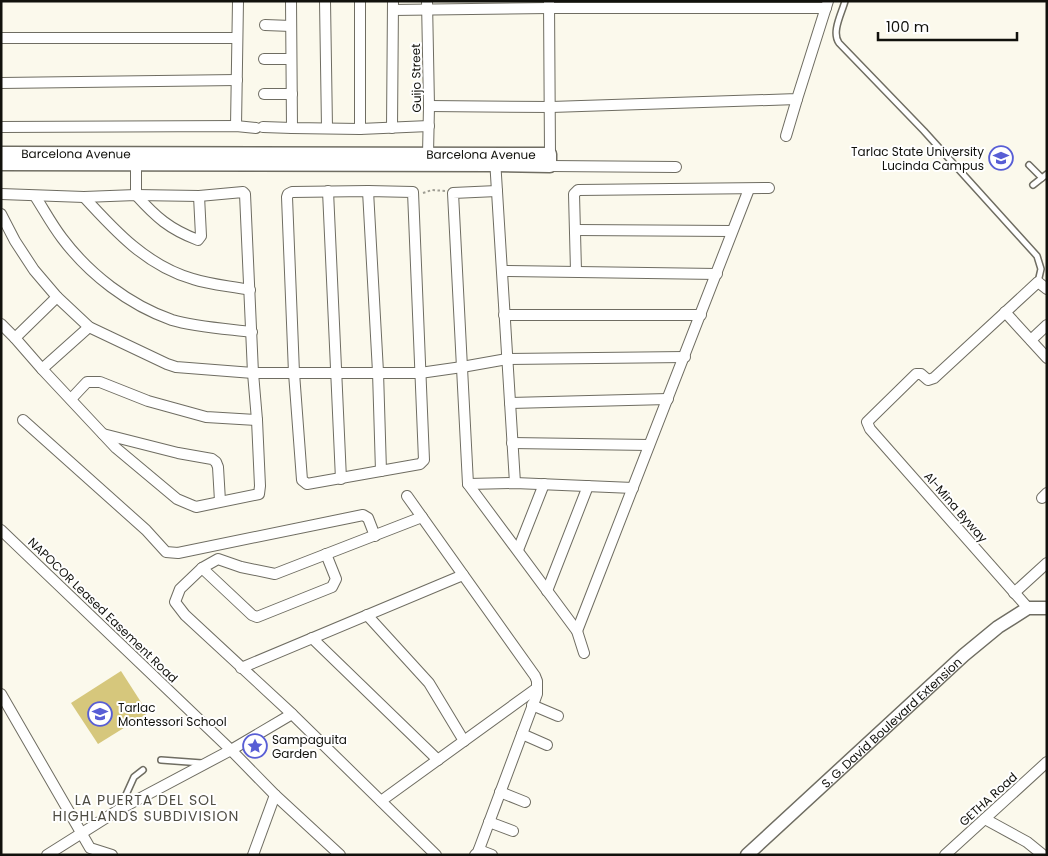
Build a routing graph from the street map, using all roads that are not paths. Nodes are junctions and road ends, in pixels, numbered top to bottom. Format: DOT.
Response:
graph roads {
  1 [pos="238,1"];
  2 [pos="291,1"];
  3 [pos="326,1"];
  4 [pos="360,1"];
  5 [pos="845,1"];
  6 [pos="827,4"];
  7 [pos="427,5"];
  8 [pos="549,5"];
  9 [pos="393,6"];
  10 [pos="265,25"];
  11 [pos="292,26"];
  12 [pos="1,38"];
  13 [pos="237,38"];
  14 [pos="264,59"];
  15 [pos="292,60"];
  16 [pos="238,80"];
  17 [pos="1,83"];
  18 [pos="264,94"];
  19 [pos="292,94"];
  20 [pos="797,99"];
  21 [pos="429,106"];
  22 [pos="551,107"];
  23 [pos="236,126"];
  24 [pos="428,126"];
  25 [pos="1,127"];
  26 [pos="292,128"];
  27 [pos="327,128"];
  28 [pos="392,128"];
  29 [pos="360,129"];
  30 [pos="786,136"];
  31 [pos="1,153"];
  32 [pos="428,154"];
  33 [pos="136,159"];
  34 [pos="495,160"];
  35 [pos="550,160"];
  36 [pos="1,164"];
  37 [pos="1029,165"];
  38 [pos="676,167"];
  39 [pos="1047,174"];
  40 [pos="1042,178"];
  41 [pos="1033,185"];
  42 [pos="769,188"];
  43 [pos="749,189"];
  44 [pos="328,191"];
  45 [pos="368,191"];
  46 [pos="497,191"];
  47 [pos="1,194"];
  48 [pos="136,195"];
  49 [pos="35,196"];
  50 [pos="199,196"];
  51 [pos="84,197"];
  52 [pos="1,214"];
  53 [pos="576,230"];
  54 [pos="731,231"];
  55 [pos="503,271"];
  56 [pos="576,271"];
  57 [pos="717,274"];
  58 [pos="1038,282"];
  59 [pos="1047,289"];
  60 [pos="250,290"];
  61 [pos="58,297"];
  62 [pos="1005,312"];
  63 [pos="504,315"];
  64 [pos="701,315"];
  65 [pos="1,324"];
  66 [pos="1047,325"];
  67 [pos="89,327"];
  68 [pos="252,332"];
  69 [pos="15,338"];
  70 [pos="1031,340"];
  71 [pos="685,357"];
  72 [pos="1047,358"];
  73 [pos="507,359"];
  74 [pos="462,367"];
  75 [pos="42,369"];
  76 [pos="378,372"];
  77 [pos="253,373"];
  78 [pos="294,373"];
  79 [pos="420,373"];
  80 [pos="337,374"];
  81 [pos="668,398"];
  82 [pos="71,400"];
  83 [pos="510,403"];
  84 [pos="23,420"];
  85 [pos="257,420"];
  86 [pos="102,434"];
  87 [pos="512,443"];
  88 [pos="649,445"];
  89 [pos="381,471"];
  90 [pos="341,479"];
  91 [pos="515,482"];
  92 [pos="468,484"];
  93 [pos="544,484"];
  94 [pos="588,486"];
  95 [pos="633,488"];
  96 [pos="407,496"];
  97 [pos="220,501"];
  98 [pos="422,517"];
  99 [pos="1,530"];
  100 [pos="375,536"];
  101 [pos="212,546"];
  102 [pos="518,550"];
  103 [pos="326,554"];
  104 [pos="218,559"];
  105 [pos="1047,563"];
  106 [pos="202,568"];
  107 [pos="463,575"];
  108 [pos="547,591"];
  109 [pos="1014,593"];
  110 [pos="1028,608"];
  111 [pos="1047,608"];
  112 [pos="367,615"];
  113 [pos="577,631"];
  114 [pos="312,638"];
  115 [pos="584,653"];
  116 [pos="241,668"];
  117 [pos="537,688"];
  118 [pos="1,694"];
  119 [pos="532,705"];
  120 [pos="292,714"];
  121 [pos="558,716"];
  122 [pos="522,734"];
  123 [pos="464,741"];
  124 [pos="547,745"];
  125 [pos="230,750"];
  126 [pos="161,760"];
  127 [pos="438,760"];
  128 [pos="1047,762"];
  129 [pos="206,763"];
  130 [pos="143,770"];
  131 [pos="500,792"];
  132 [pos="275,795"];
  133 [pos="381,801"];
  134 [pos="525,802"];
  135 [pos="120,809"];
  136 [pos="984,819"];
  137 [pos="490,822"];
  138 [pos="513,831"];
  139 [pos="81,834"];
  140 [pos="477,852"];
  141 [pos="435,854"];
  142 [pos="47,855"];
  143 [pos="112,855"];
  144 [pos="253,855"];
  145 [pos="340,855"];
  146 [pos="492,855"];
  147 [pos="747,855"];
  148 [pos="945,855"];
  149 [pos="1043,855"];
  1 -- 13 [label="street"];
  2 -- 11 [label="street"];
  3 -- 27 [label="street"];
  4 -- 29 [label="street"];
  5 -- 58 [label="lane"];
  6 -- 8 [label="street"];
  6 -- 20 [label="street"];
  7 -- 8 [label="street"];
  7 -- 9 [label="street"];
  7 -- 21 [label="street, Guijo Street"];
  8 -- 22 [label="street"];
  9 -- 28 [label="street"];
  10 -- 11 [label="street"];
  11 -- 15 [label="street"];
  12 -- 13 [label="street"];
  13 -- 16 [label="street"];
  14 -- 15 [label="street"];
  15 -- 19 [label="street"];
  16 -- 17 [label="street"];
  16 -- 23 [label="street"];
  18 -- 19 [label="street"];
  19 -- 26 [label="street"];
  20 -- 22 [label="street"];
  20 -- 30 [label="street"];
  21 -- 22 [label="street"];
  21 -- 24 [label="street, Guijo Street"];
  22 -- 35 [label="street"];
  23 -- 25 [label="street"];
  23 -- 26 [label="street"];
  24 -- 28 [label="street"];
  24 -- 32 [label="street, Guijo Street"];
  26 -- 27 [label="street"];
  27 -- 29 [label="street"];
  28 -- 29 [label="street"];
  31 -- 33 [label="street, Barcelona Avenue"];
  32 -- 33 [label="street, Barcelona Avenue"];
  32 -- 34 [label="street, Barcelona Avenue"];
  33 -- 34 [label="street, Barcelona Avenue"];
  33 -- 36 [label="street, Barcelona Avenue"];
  33 -- 48 [label="street"];
  34 -- 35 [label="street, Barcelona Avenue"];
  34 -- 46 [label="street"];
  35 -- 38 [label="street"];
  37 -- 40 [label="lane"];
  39 -- 40 [label="lane"];
  40 -- 41 [label="lane"];
  42 -- 43 [label="street"];
  43 -- 53 [label="street"];
  43 -- 54 [label="street"];
  44 -- 45 [label="street"];
  44 -- 78 [label="street"];
  44 -- 80 [label="street"];
  45 -- 76 [label="street"];
  45 -- 79 [label="street"];
  46 -- 55 [label="street"];
  46 -- 74 [label="street"];
  47 -- 49 [label="street"];
  48 -- 50 [label="street"];
  48 -- 50 [label="street"];
  48 -- 51 [label="street"];
  49 -- 51 [label="street"];
  49 -- 68 [label="street"];
  50 -- 60 [label="street"];
  51 -- 60 [label="street"];
  52 -- 61 [label="street"];
  53 -- 54 [label="street"];
  53 -- 56 [label="street"];
  54 -- 57 [label="street"];
  55 -- 56 [label="street"];
  55 -- 63 [label="street"];
  56 -- 57 [label="street"];
  57 -- 64 [label="street"];
  58 -- 59 [label="street"];
  58 -- 62 [label="street"];
  60 -- 68 [label="street"];
  61 -- 67 [label="street"];
  61 -- 69 [label="street"];
  62 -- 70 [label="street"];
  62 -- 109 [label="street, Al-Mina Byway"];
  63 -- 64 [label="street"];
  63 -- 73 [label="street"];
  64 -- 71 [label="street"];
  65 -- 69 [label="street"];
  66 -- 70 [label="street"];
  67 -- 75 [label="street"];
  67 -- 77 [label="street"];
  68 -- 77 [label="street"];
  69 -- 75 [label="street"];
  70 -- 72 [label="street"];
  71 -- 73 [label="street"];
  71 -- 81 [label="street"];
  73 -- 74 [label="street"];
  73 -- 83 [label="street"];
  74 -- 79 [label="street"];
  74 -- 92 [label="street"];
  75 -- 82 [label="street"];
  76 -- 79 [label="street"];
  76 -- 80 [label="street"];
  76 -- 89 [label="street"];
  77 -- 78 [label="street"];
  77 -- 85 [label="street"];
  78 -- 80 [label="street"];
  78 -- 90 [label="street"];
  79 -- 89 [label="street"];
  80 -- 90 [label="street"];
  81 -- 83 [label="street"];
  81 -- 88 [label="street"];
  82 -- 85 [label="street"];
  82 -- 86 [label="street"];
  83 -- 87 [label="street"];
  84 -- 101 [label="street"];
  85 -- 97 [label="street"];
  86 -- 97 [label="street"];
  86 -- 97 [label="street"];
  87 -- 88 [label="street"];
  87 -- 91 [label="street"];
  88 -- 95 [label="street"];
  89 -- 90 [label="street"];
  91 -- 92 [label="street"];
  91 -- 93 [label="street"];
  92 -- 102 [label="street"];
  93 -- 94 [label="street"];
  93 -- 102 [label="street"];
  94 -- 95 [label="street"];
  94 -- 108 [label="street"];
  95 -- 113 [label="street"];
  96 -- 98 [label="street"];
  98 -- 100 [label="street"];
  98 -- 107 [label="street"];
  99 -- 125 [label="street, NAPOCOR Leased Easement Road"];
  100 -- 101 [label="street"];
  100 -- 103 [label="street"];
  101 -- 104 [label="street"];
  102 -- 108 [label="street"];
  103 -- 104 [label="street"];
  103 -- 106 [label="street"];
  104 -- 106 [label="street"];
  105 -- 109 [label="street"];
  106 -- 116 [label="street"];
  107 -- 112 [label="street"];
  107 -- 117 [label="street"];
  108 -- 113 [label="street"];
  109 -- 110 [label="street, Al-Mina Byway"];
  110 -- 111 [label="street"];
  110 -- 147 [label="street, S. G. David Boulevard Extension"];
  112 -- 114 [label="street"];
  112 -- 123 [label="street"];
  113 -- 115 [label="street"];
  114 -- 116 [label="street"];
  114 -- 127 [label="street"];
  116 -- 120 [label="street"];
  117 -- 119 [label="street"];
  117 -- 123 [label="street"];
  118 -- 139 [label="street"];
  119 -- 121 [label="street"];
  119 -- 122 [label="street"];
  120 -- 125 [label="street"];
  120 -- 133 [label="street"];
  122 -- 124 [label="street"];
  122 -- 131 [label="street"];
  123 -- 127 [label="street"];
  125 -- 129 [label="street"];
  125 -- 132 [label="street, NAPOCOR Leased Easement Road"];
  126 -- 129 [label="lane"];
  127 -- 133 [label="street"];
  128 -- 136 [label="street, GETHA Road"];
  129 -- 135 [label="street"];
  130 -- 135 [label="lane"];
  131 -- 134 [label="street"];
  131 -- 137 [label="street"];
  132 -- 144 [label="street"];
  132 -- 145 [label="street, NAPOCOR Leased Easement Road"];
  133 -- 141 [label="street"];
  135 -- 139 [label="street"];
  136 -- 148 [label="street, GETHA Road"];
  136 -- 149 [label="street"];
  137 -- 138 [label="street"];
  137 -- 140 [label="street"];
  139 -- 142 [label="street"];
  139 -- 143 [label="street"];
  140 -- 146 [label="street"];
}
